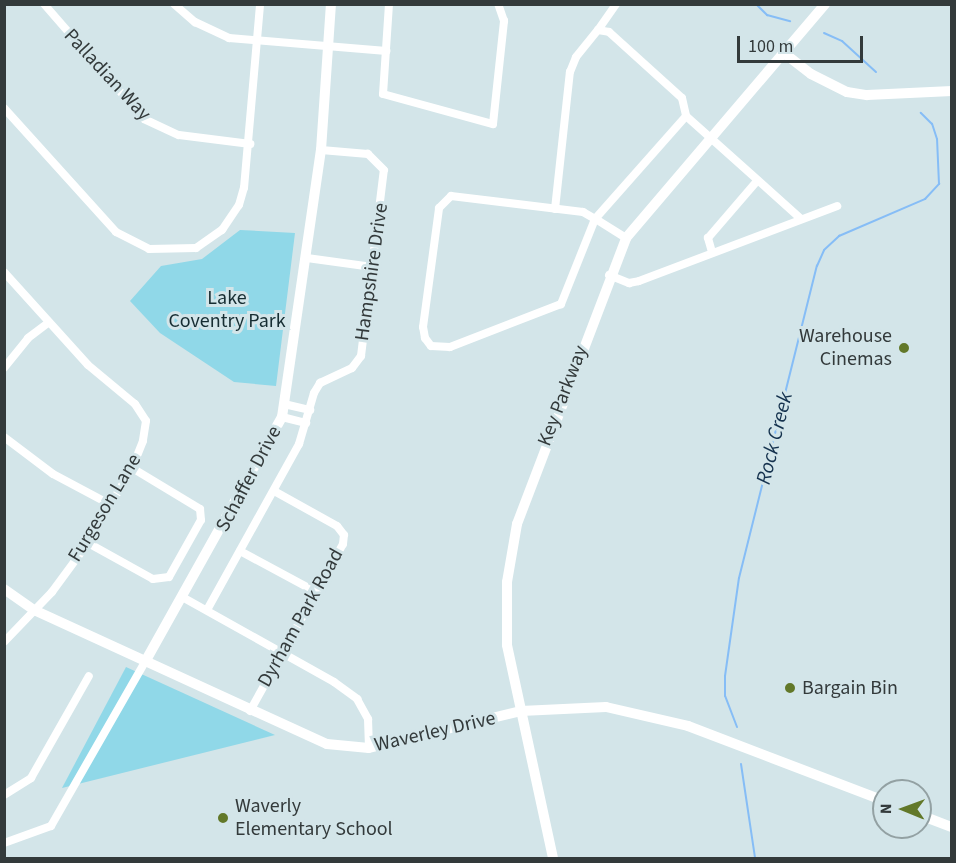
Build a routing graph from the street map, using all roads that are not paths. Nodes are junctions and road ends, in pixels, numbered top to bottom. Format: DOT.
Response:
graph roads {
  1 [pos="44,4"];
  2 [pos="174,4"];
  3 [pos="260,4"];
  4 [pos="331,4"];
  5 [pos="389,4"];
  6 [pos="498,4"];
  7 [pos="616,4"];
  8 [pos="825,4"];
  9 [pos="598,30"];
  10 [pos="258,43"];
  11 [pos="328,47"];
  12 [pos="386,51"];
  13 [pos="784,53"];
  14 [pos="951,91"];
  15 [pos="4,108"];
  16 [pos="686,116"];
  17 [pos="709,138"];
  18 [pos="250,144"];
  19 [pos="321,150"];
  20 [pos="757,181"];
  21 [pos="837,206"];
  22 [pos="555,209"];
  23 [pos="595,219"];
  24 [pos="801,219"];
  25 [pos="626,238"];
  26 [pos="712,252"];
  27 [pos="306,258"];
  28 [pos="372,267"];
  29 [pos="4,272"];
  30 [pos="609,275"];
  31 [pos="49,322"];
  32 [pos="4,368"];
  33 [pos="284,404"];
  34 [pos="310,410"];
  35 [pos="282,417"];
  36 [pos="306,423"];
  37 [pos="4,437"];
  38 [pos="132,468"];
  39 [pos="274,491"];
  40 [pos="111,505"];
  41 [pos="88,543"];
  42 [pos="240,551"];
  43 [pos="4,590"];
  44 [pos="316,592"];
  45 [pos="184,598"];
  46 [pos="34,610"];
  47 [pos="207,610"];
  48 [pos="4,642"];
  49 [pos="282,651"];
  50 [pos="145,662"];
  51 [pos="89,676"];
  52 [pos="250,711"];
  53 [pos="520,711"];
  54 [pos="369,748"];
  55 [pos="4,795"];
  56 [pos="872,797"];
  57 [pos="932,820"];
  58 [pos="951,827"];
  59 [pos="4,843"];
  60 [pos="553,858"];
  1 -- 18 [label="street, Palladian Way"];
  2 -- 10 [label="street"];
  3 -- 10 [label="street"];
  4 -- 11 [label="street, Schaffer Drive"];
  5 -- 12 [label="street"];
  6 -- 12 [label="street"];
  7 -- 9 [label="street"];
  8 -- 13 [label="street, Key Parkway"];
  9 -- 16 [label="street"];
  9 -- 22 [label="street"];
  10 -- 11 [label="street"];
  10 -- 18 [label="street"];
  11 -- 12 [label="street"];
  11 -- 19 [label="street, Schaffer Drive"];
  13 -- 14 [label="street"];
  13 -- 17 [label="street, Key Parkway"];
  15 -- 18 [label="street"];
  16 -- 17 [label="street"];
  16 -- 23 [label="street"];
  17 -- 20 [label="street"];
  17 -- 25 [label="street, Key Parkway"];
  19 -- 27 [label="street, Schaffer Drive"];
  19 -- 28 [label="street, Hampshire Drive"];
  20 -- 24 [label="street"];
  20 -- 26 [label="street"];
  21 -- 24 [label="street"];
  22 -- 23 [label="street"];
  22 -- 23 [label="street"];
  23 -- 25 [label="street"];
  24 -- 26 [label="street"];
  25 -- 30 [label="street, Key Parkway"];
  26 -- 30 [label="street"];
  27 -- 28 [label="street"];
  27 -- 33 [label="street, Schaffer Drive"];
  28 -- 34 [label="street, Hampshire Drive"];
  29 -- 31 [label="street, Furgeson Lane"];
  30 -- 53 [label="street, Key Parkway"];
  31 -- 32 [label="street"];
  31 -- 38 [label="street, Furgeson Lane"];
  33 -- 34 [label="street"];
  33 -- 35 [label="street, Schaffer Drive"];
  34 -- 36 [label="street, Hampshire Drive"];
  35 -- 36 [label="street"];
  35 -- 45 [label="street, Schaffer Drive"];
  36 -- 39 [label="street, Hampshire Drive"];
  37 -- 40 [label="street"];
  38 -- 40 [label="street, Furgeson Lane"];
  38 -- 41 [label="street"];
  39 -- 42 [label="street, Hampshire Drive"];
  39 -- 44 [label="street, Dyrham Park Road"];
  40 -- 41 [label="street, Furgeson Lane"];
  41 -- 46 [label="street, Furgeson Lane"];
  42 -- 44 [label="street"];
  42 -- 47 [label="street, Hampshire Drive"];
  43 -- 46 [label="street, Waverley Drive"];
  44 -- 49 [label="street, Dyrham Park Road"];
  45 -- 47 [label="street"];
  45 -- 50 [label="street, Schaffer Drive"];
  46 -- 48 [label="street, Furgeson Lane"];
  46 -- 50 [label="street, Waverley Drive"];
  47 -- 49 [label="street"];
  49 -- 52 [label="street, Dyrham Park Road"];
  49 -- 54 [label="street"];
  50 -- 52 [label="street, Waverley Drive"];
  50 -- 59 [label="street, Schaffer Drive"];
  51 -- 55 [label="street"];
  52 -- 54 [label="street, Waverley Drive"];
  53 -- 54 [label="street, Waverley Drive"];
  53 -- 56 [label="street, Waverley Drive"];
  53 -- 60 [label="street, Key Parkway"];
  57 -- 58 [label="street"];
}
